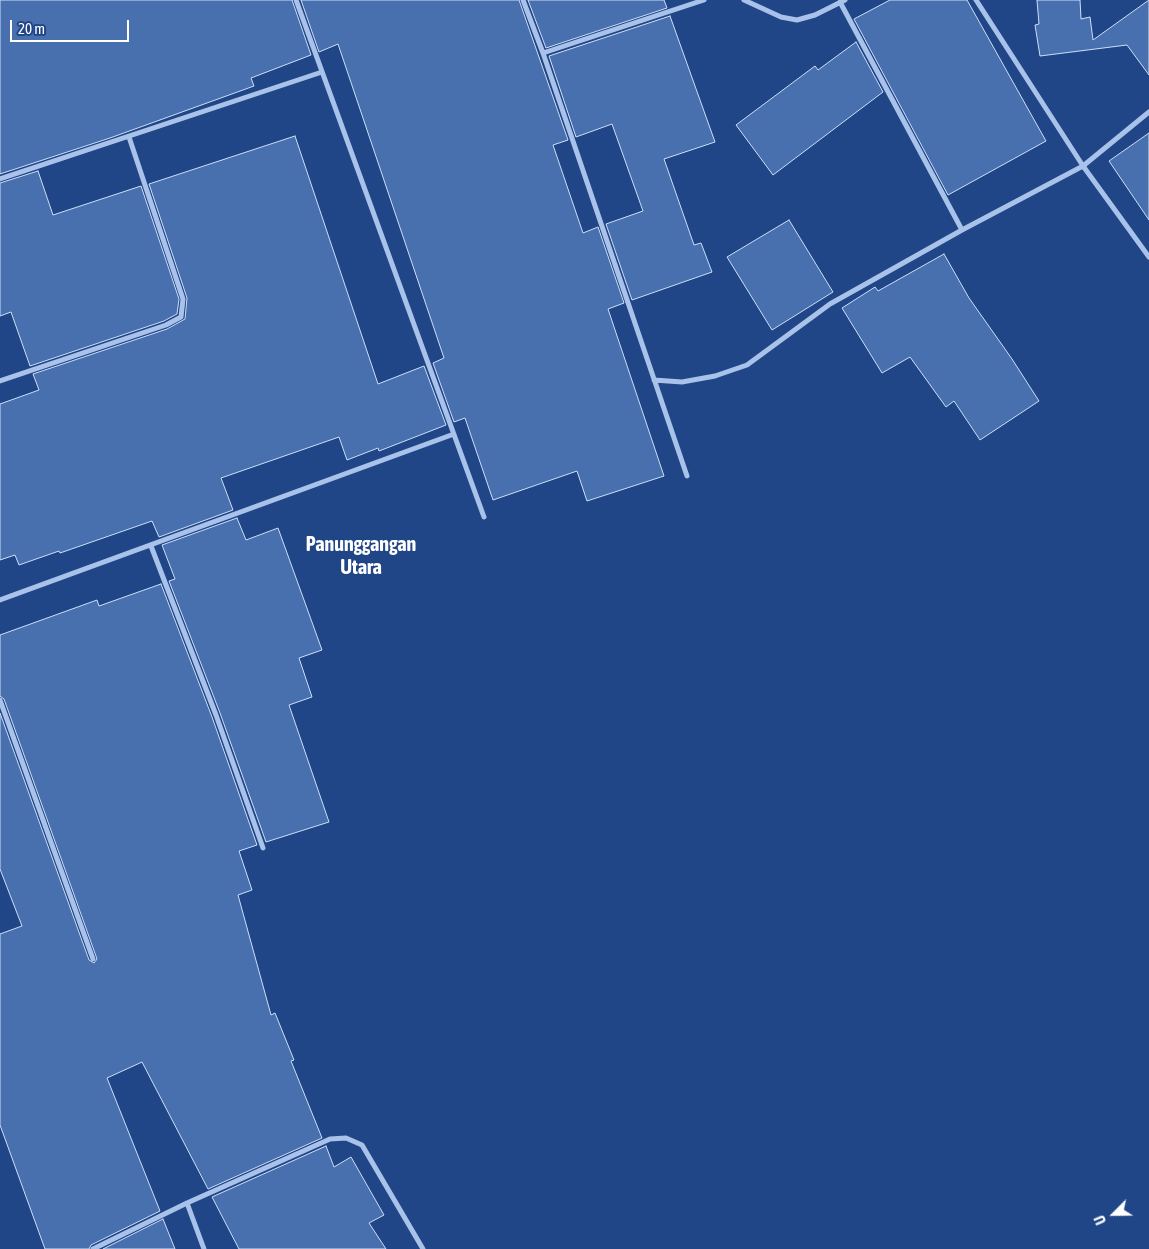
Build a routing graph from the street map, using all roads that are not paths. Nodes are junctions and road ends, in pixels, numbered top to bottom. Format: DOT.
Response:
graph roads {
  1 [pos="296,0"];
  2 [pos="523,0"];
  3 [pos="704,0"];
  4 [pos="744,0"];
  5 [pos="976,0"];
  6 [pos="842,1"];
  7 [pos="543,53"];
  8 [pos="322,72"];
  9 [pos="1149,112"];
  10 [pos="129,137"];
  11 [pos="1083,166"];
  12 [pos="0,179"];
  13 [pos="962,230"];
  14 [pos="1149,257"];
  15 [pos="654,380"];
  16 [pos="0,381"];
  17 [pos="454,434"];
  18 [pos="686,476"];
  19 [pos="484,517"];
  20 [pos="151,546"];
  21 [pos="0,600"];
  22 [pos="0,700"];
  23 [pos="263,848"];
  24 [pos="93,959"];
  25 [pos="187,1203"];
  26 [pos="93,1249"];
  27 [pos="204,1249"];
  28 [pos="423,1249"];
  1 -- 8 [label="street"];
  2 -- 7 [label="street"];
  3 -- 7 [label="street"];
  4 -- 6 [label="street"];
  5 -- 11 [label="street"];
  6 -- 13 [label="street"];
  7 -- 15 [label="street"];
  8 -- 10 [label="street"];
  8 -- 17 [label="street"];
  9 -- 11 [label="street"];
  10 -- 12 [label="street"];
  10 -- 16 [label="street"];
  11 -- 13 [label="street"];
  11 -- 14 [label="street"];
  13 -- 15 [label="street"];
  15 -- 18 [label="street"];
  17 -- 19 [label="street"];
  17 -- 20 [label="street"];
  20 -- 21 [label="street"];
  20 -- 23 [label="street"];
  22 -- 24 [label="street"];
  25 -- 26 [label="street"];
  25 -- 27 [label="street"];
  25 -- 28 [label="street"];
}
